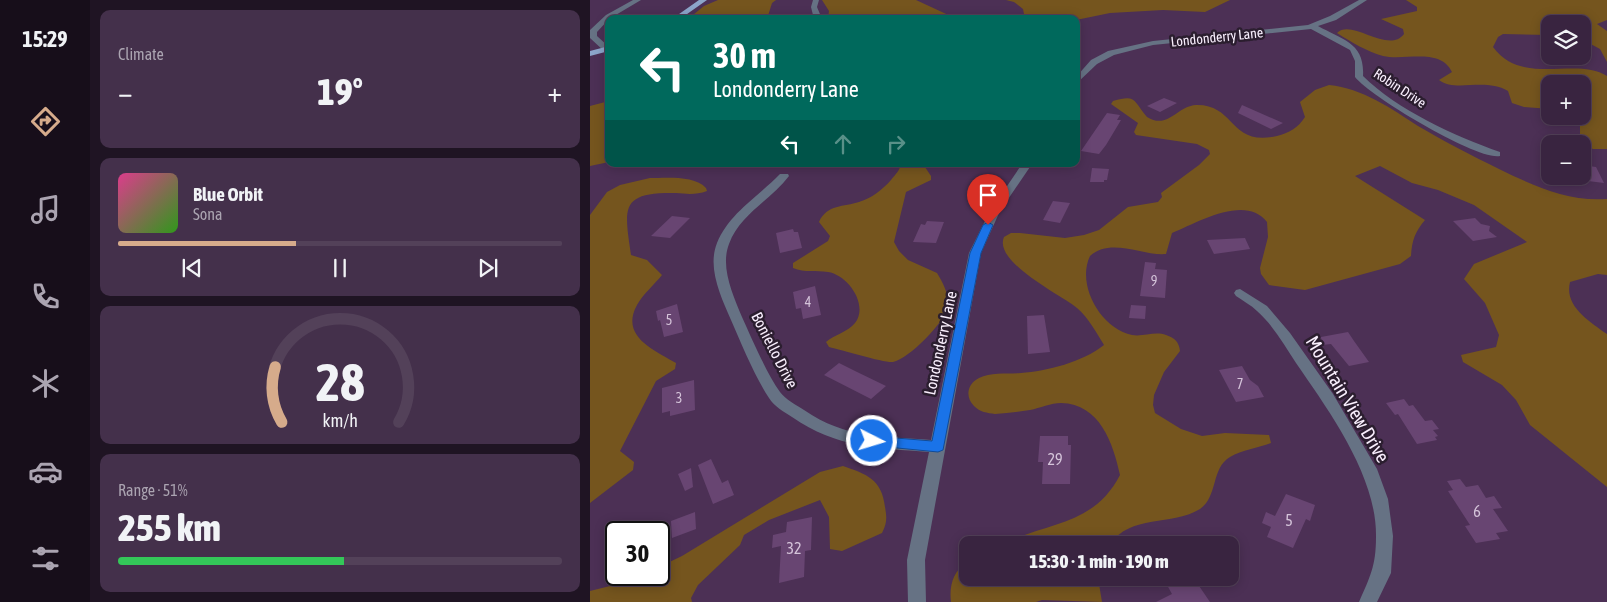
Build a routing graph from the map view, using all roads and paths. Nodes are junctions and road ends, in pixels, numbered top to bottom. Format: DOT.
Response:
graph roads {
  1 [pos="638,0"];
  2 [pos="704,0"];
  3 [pos="816,0"];
  4 [pos="1364,0"];
  5 [pos="612,15"];
  6 [pos="682,15"];
  7 [pos="817,15"];
  8 [pos="605,20"];
  9 [pos="1312,26"];
  10 [pos="605,46"];
  11 [pos="605,49"];
  12 [pos="590,54"];
  13 [pos="1080,78"];
  14 [pos="1497,154"];
  15 [pos="1025,167"];
  16 [pos="784,176"];
  17 [pos="1240,293"];
  18 [pos="938,447"];
  19 [pos="917,602"];
  20 [pos="1368,602"];
  1 -- 5 [label="street"];
  2 -- 6 [label="main road"];
  3 -- 7 [label="street"];
  4 -- 9 [label="street, Londonderry Lane"];
  8 -- 10 [label="street"];
  9 -- 13 [label="street, Londonderry Lane"];
  9 -- 14 [label="street, Robin Drive"];
  11 -- 12 [label="main road"];
  15 -- 18 [label="street, Londonderry Lane"];
  16 -- 18 [label="street, Boniello Drive"];
  17 -- 20 [label="street, Mountain View Drive"];
  18 -- 19 [label="street, Londonderry Lane"];
}
